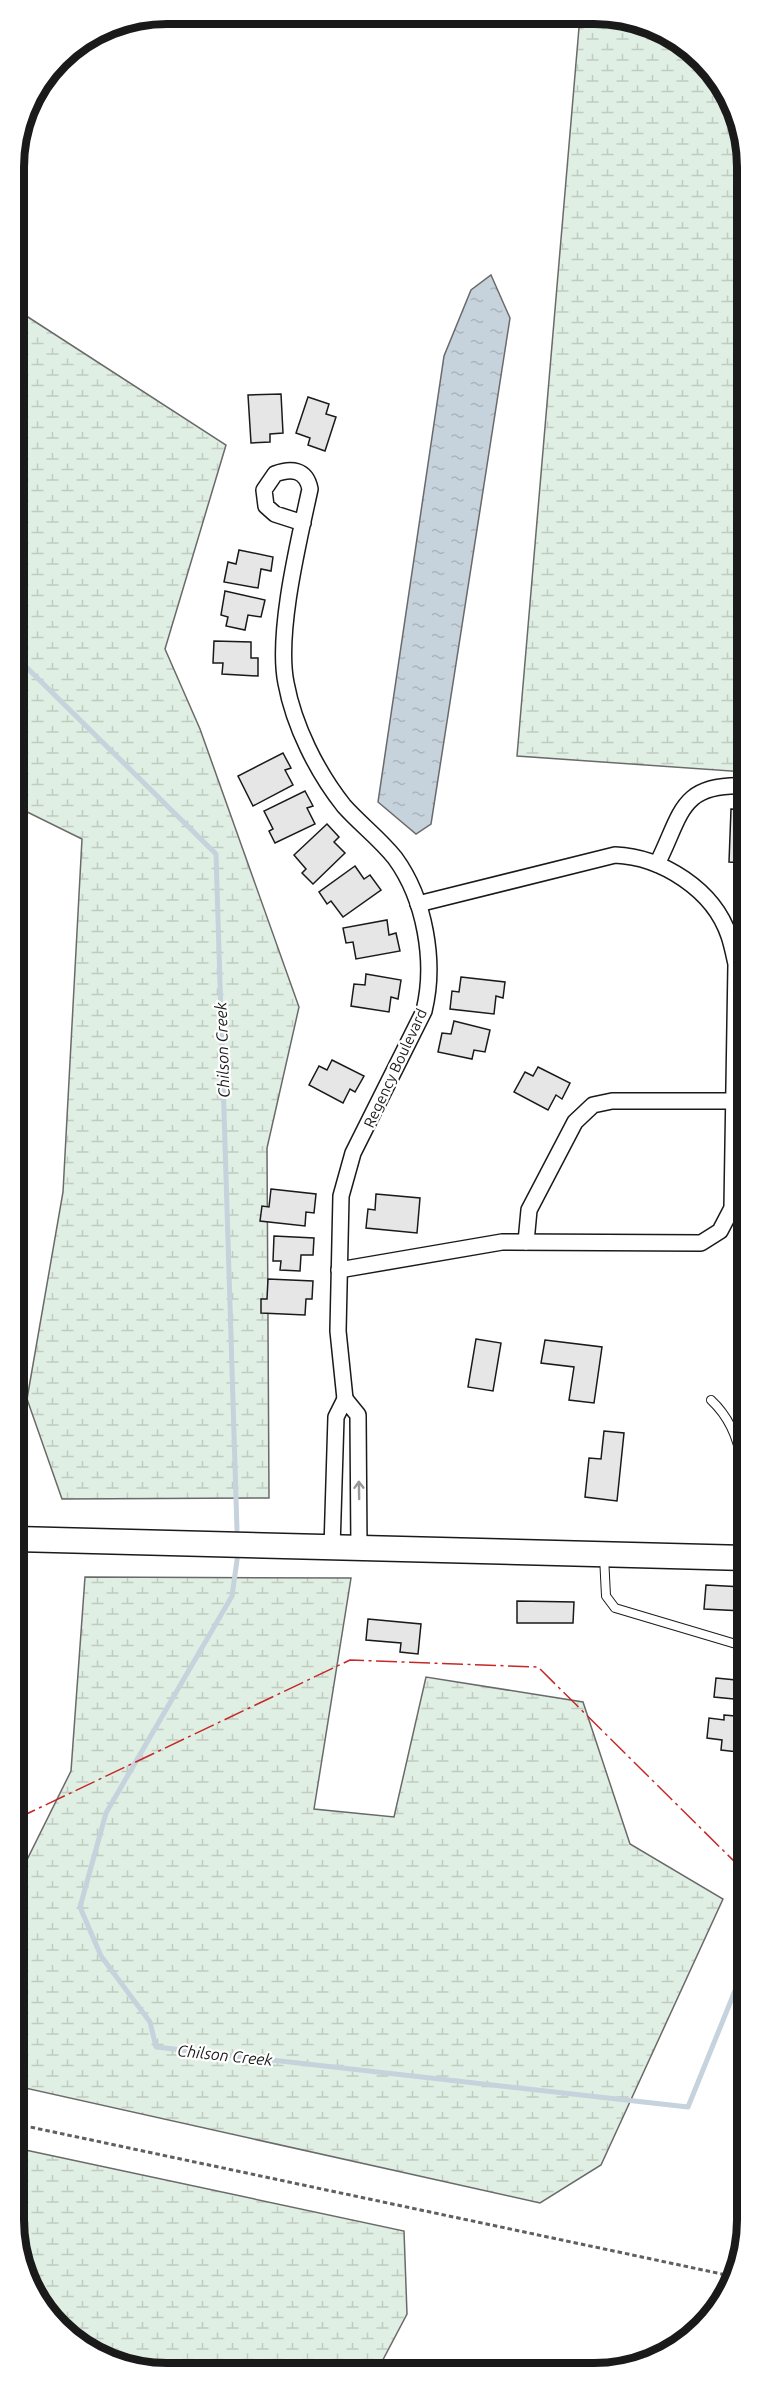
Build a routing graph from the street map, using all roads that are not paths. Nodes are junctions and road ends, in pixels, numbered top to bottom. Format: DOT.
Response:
graph roads {
  1 [pos="303,523"];
  2 [pos="737,786"];
  3 [pos="657,864"];
  4 [pos="418,904"];
  5 [pos="737,984"];
  6 [pos="737,1070"];
  7 [pos="733,1101"];
  8 [pos="526,1242"];
  9 [pos="339,1270"];
  10 [pos="345,1400"];
  11 [pos="711,1400"];
  12 [pos="737,1438"];
  13 [pos="24,1534"];
  14 [pos="332,1548"];
  15 [pos="359,1549"];
  16 [pos="604,1555"];
  17 [pos="737,1558"];
  18 [pos="737,1644"];
  1 -- 4 [label="street, Regency Boulevard"];
  2 -- 3 [label="street"];
  3 -- 4 [label="street"];
  3 -- 5 [label="street"];
  4 -- 9 [label="street, Regency Boulevard"];
  6 -- 7 [label="street"];
  7 -- 8 [label="street"];
  7 -- 8 [label="street"];
  8 -- 9 [label="street"];
  9 -- 10 [label="street, Regency Boulevard"];
  10 -- 14 [label="street, Regency Boulevard"];
  15 -- 10 [label="street, Regency Boulevard, one-way"];
  11 -- 12 [label="lane"];
  13 -- 14 [label="main road"];
  14 -- 15 [label="main road"];
  15 -- 16 [label="main road"];
  16 -- 17 [label="main road"];
  16 -- 18 [label="lane"];
}
